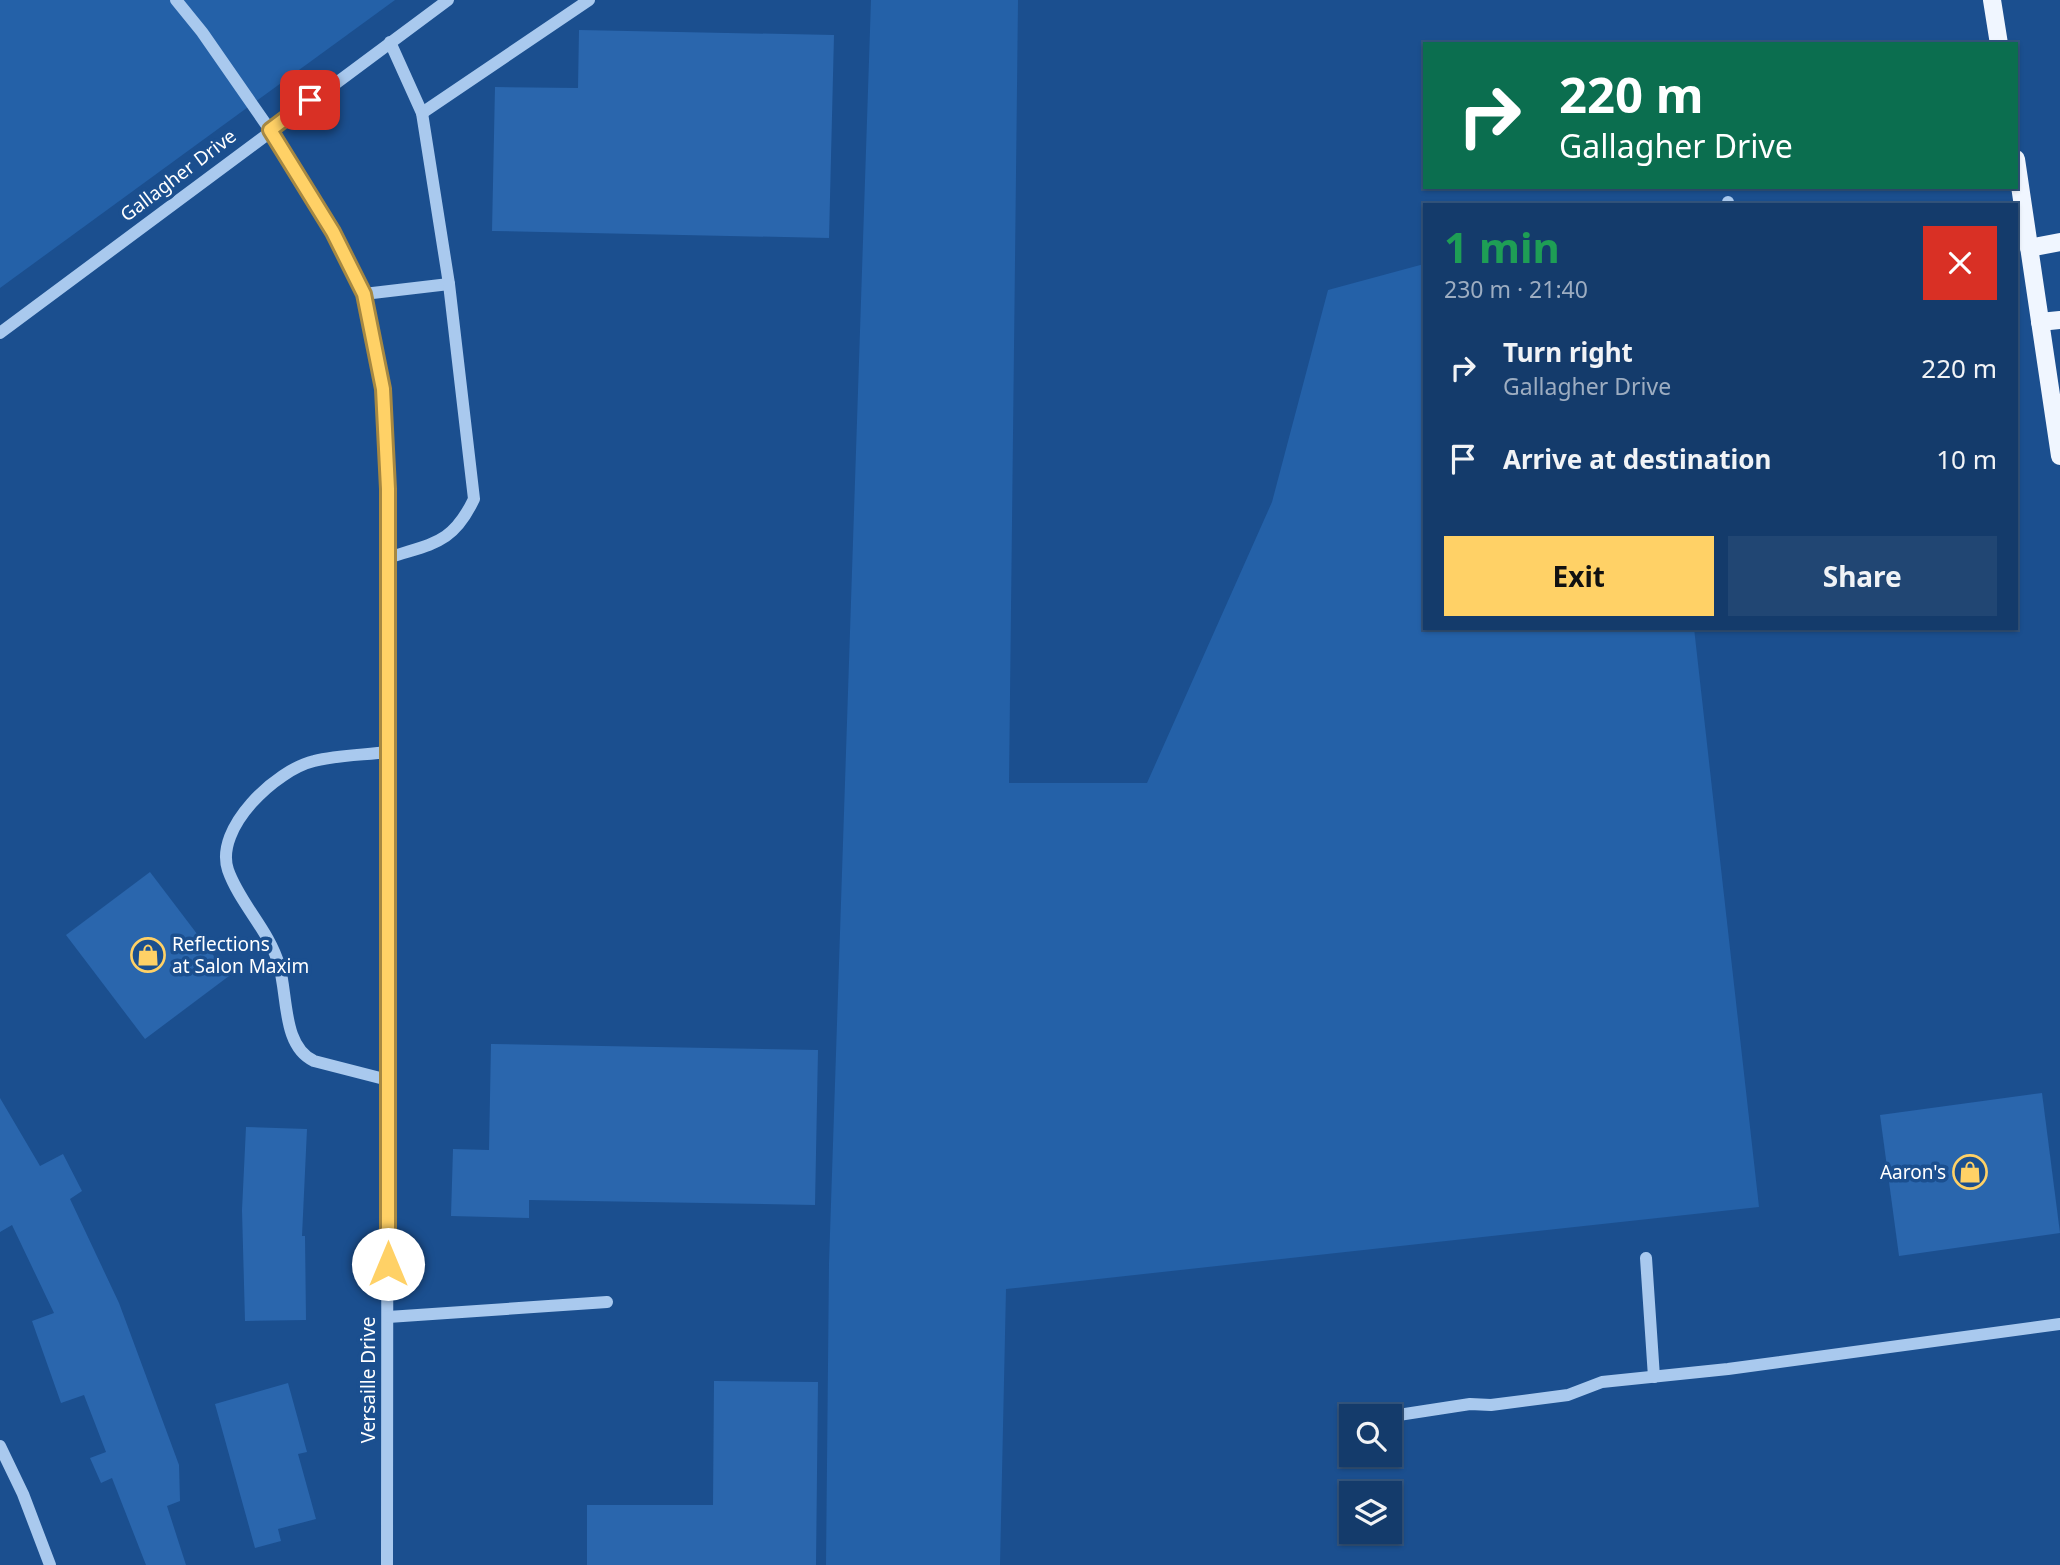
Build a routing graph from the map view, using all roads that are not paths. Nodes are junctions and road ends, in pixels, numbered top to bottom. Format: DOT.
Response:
graph roads {
  1 [pos="176,0"];
  2 [pos="448,0"];
  3 [pos="589,0"];
  4 [pos="1992,0"];
  5 [pos="390,42"];
  6 [pos="1999,42"];
  7 [pos="422,113"];
  8 [pos="270,130"];
  9 [pos="2018,173"];
  10 [pos="2060,242"];
  11 [pos="2029,248"];
  12 [pos="449,284"];
  13 [pos="364,294"];
  14 [pos="2060,320"];
  15 [pos="2040,322"];
  16 [pos="0,334"];
  17 [pos="2060,456"];
  18 [pos="388,558"];
  19 [pos="388,752"];
  20 [pos="388,1080"];
  21 [pos="1646,1258"];
  22 [pos="607,1302"];
  23 [pos="387,1317"];
  24 [pos="2060,1324"];
  25 [pos="1654,1377"];
  26 [pos="1402,1414"];
  27 [pos="0,1446"];
  28 [pos="50,1565"];
  29 [pos="387,1565"];
  1 -- 8 [label="street, Versaille Drive"];
  2 -- 5 [label="street, Gallagher Drive"];
  3 -- 7 [label="street"];
  4 -- 6 [label="main road"];
  5 -- 7 [label="street"];
  5 -- 8 [label="street, Gallagher Drive"];
  7 -- 12 [label="street"];
  8 -- 13 [label="street, Versaille Drive"];
  8 -- 16 [label="street, Gallagher Drive"];
  9 -- 11 [label="main road"];
  10 -- 11 [label="main road"];
  11 -- 15 [label="main road"];
  12 -- 13 [label="street"];
  12 -- 18 [label="street"];
  13 -- 18 [label="street, Versaille Drive"];
  14 -- 15 [label="main road"];
  15 -- 17 [label="main road"];
  18 -- 19 [label="street, Versaille Drive"];
  19 -- 20 [label="street, Versaille Drive"];
  19 -- 20 [label="street"];
  20 -- 23 [label="street, Versaille Drive"];
  21 -- 25 [label="street"];
  22 -- 23 [label="street"];
  23 -- 29 [label="street, Versaille Drive"];
  24 -- 25 [label="street"];
  25 -- 26 [label="street"];
  27 -- 28 [label="street"];
}
